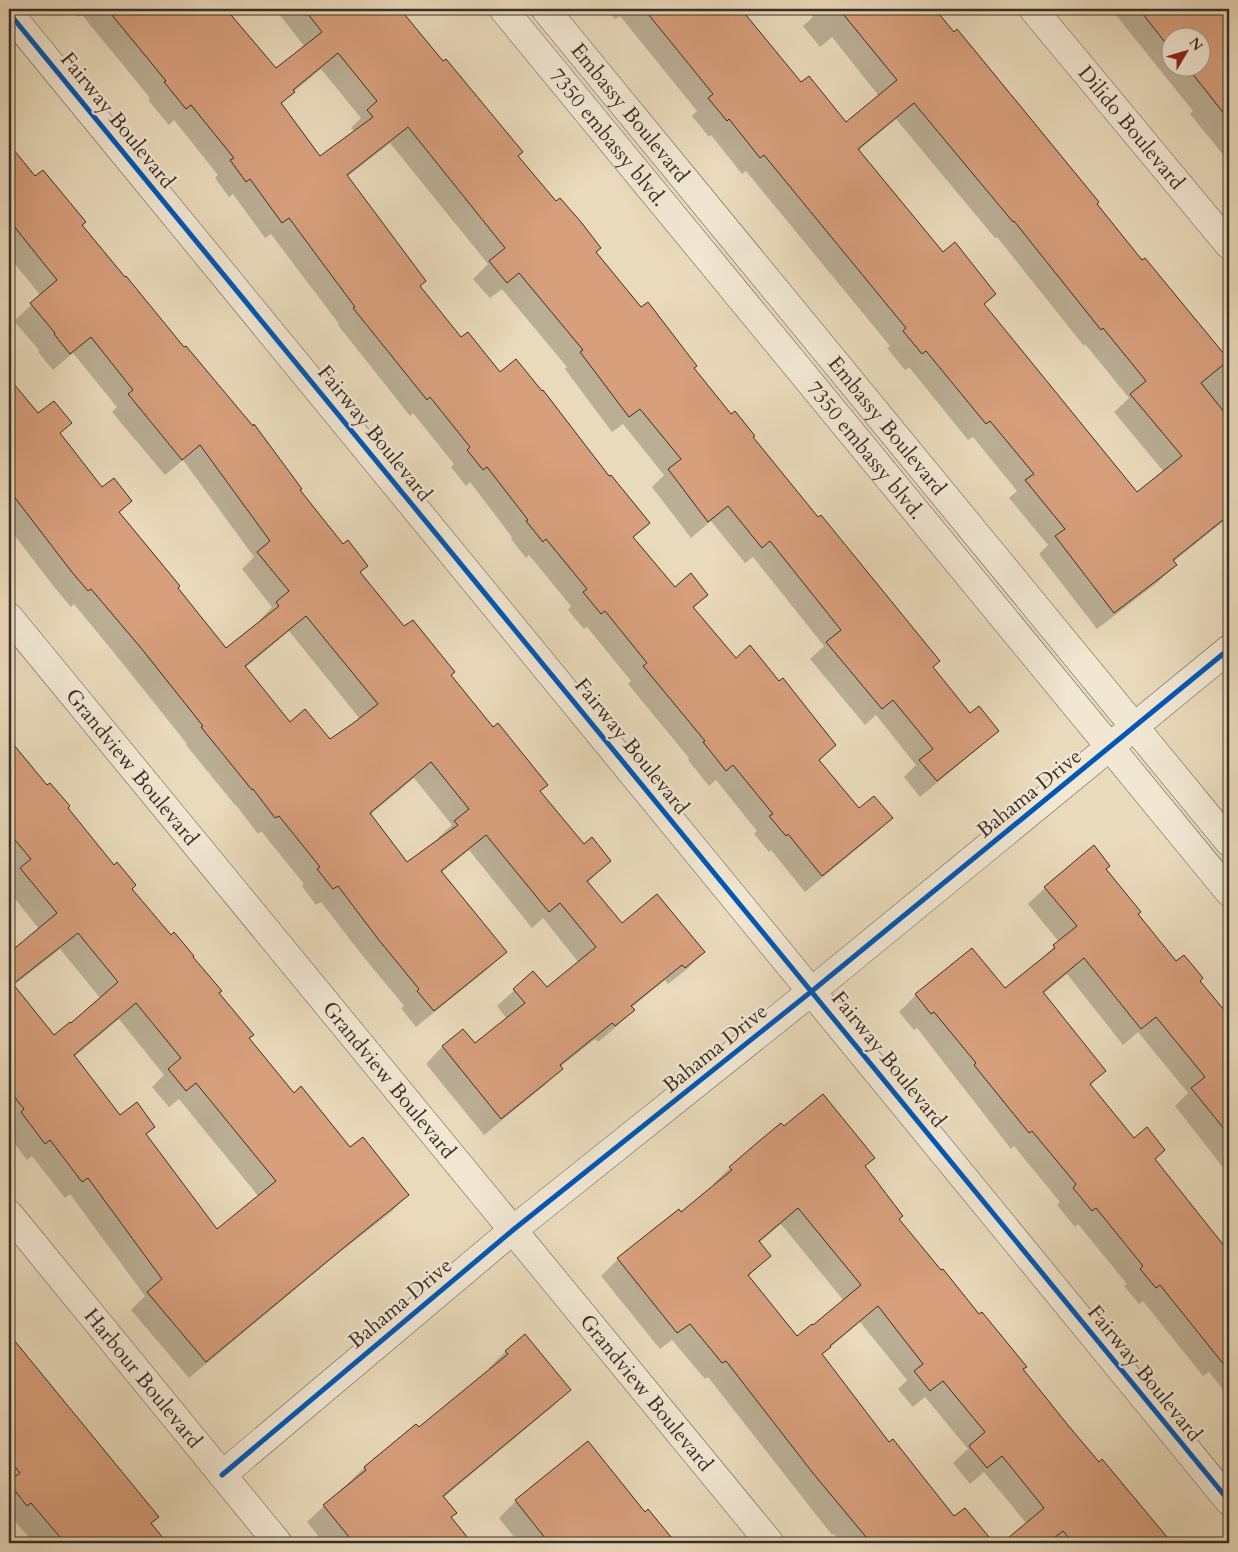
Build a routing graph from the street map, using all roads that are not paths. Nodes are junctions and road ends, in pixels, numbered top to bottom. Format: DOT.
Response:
graph roads {
  1 [pos="503,9"];
  2 [pos="545,9"];
  3 [pos="1033,9"];
  4 [pos="9,13"];
  5 [pos="1229,246"];
  6 [pos="9,617"];
  7 [pos="1229,649"];
  8 [pos="1135,726"];
  9 [pos="1110,747"];
  10 [pos="1229,842"];
  11 [pos="1229,892"];
  12 [pos="812,991"];
  13 [pos="9,1214"];
  14 [pos="513,1230"];
  15 [pos="222,1474"];
  16 [pos="1229,1501"];
  17 [pos="278,1543"];
  18 [pos="770,1543"];
  1 -- 9 [label="street, 7350 embassy blvd."];
  2 -- 8 [label="street, Embassy Boulevard"];
  3 -- 5 [label="street, Dilido Boulevard"];
  4 -- 12 [label="street, Fairway Boulevard"];
  6 -- 14 [label="street, Grandview Boulevard"];
  7 -- 8 [label="street, Bahama Drive"];
  8 -- 9 [label="street, Bahama Drive"];
  8 -- 10 [label="street, Embassy Boulevard"];
  9 -- 11 [label="street, 7350 embassy blvd."];
  9 -- 12 [label="street, Bahama Drive"];
  12 -- 14 [label="street, Bahama Drive"];
  12 -- 16 [label="street, Fairway Boulevard"];
  13 -- 15 [label="street, Harbour Boulevard"];
  14 -- 15 [label="street, Bahama Drive"];
  14 -- 18 [label="street, Grandview Boulevard"];
  15 -- 17 [label="street, Harbour Boulevard"];
}
